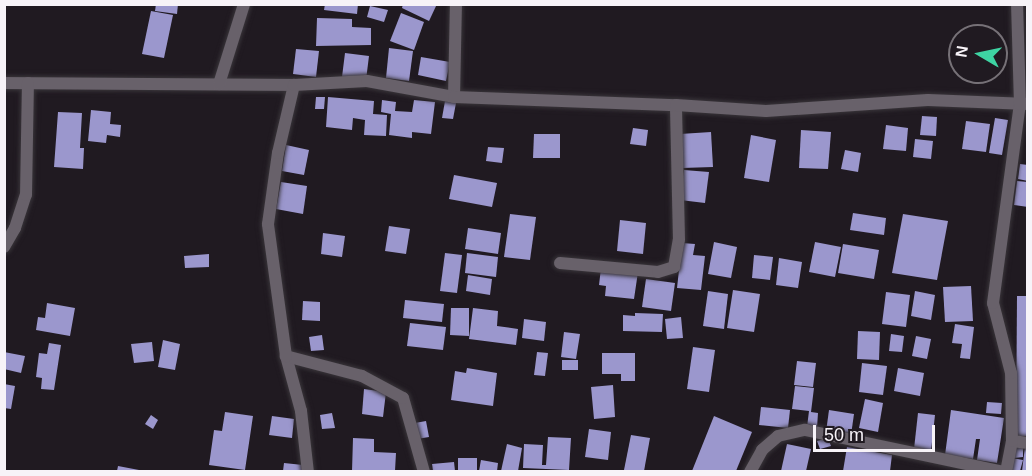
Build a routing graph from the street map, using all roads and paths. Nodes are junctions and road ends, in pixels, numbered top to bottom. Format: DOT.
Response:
graph roads {
  1 [pos="244,4"];
  2 [pos="456,4"];
  3 [pos="1017,4"];
  4 [pos="4,83"];
  5 [pos="28,84"];
  6 [pos="219,84"];
  7 [pos="294,85"];
  8 [pos="454,97"];
  9 [pos="1024,104"];
  10 [pos="676,105"];
  11 [pos="4,247"];
  12 [pos="560,263"];
  13 [pos="286,356"];
  14 [pos="1012,441"];
  15 [pos="1028,443"];
  16 [pos="308,471"];
  17 [pos="424,471"];
  18 [pos="750,471"];
  19 [pos="1005,471"];
  1 -- 6 [label="street"];
  2 -- 8 [label="street"];
  3 -- 9 [label="street"];
  4 -- 5 [label="street"];
  5 -- 6 [label="street"];
  5 -- 11 [label="street"];
  6 -- 7 [label="street"];
  7 -- 8 [label="street"];
  7 -- 13 [label="street"];
  8 -- 10 [label="street"];
  9 -- 10 [label="street"];
  9 -- 14 [label="street"];
  10 -- 12 [label="street"];
  13 -- 16 [label="street"];
  13 -- 17 [label="street"];
  14 -- 15 [label="street"];
  14 -- 19 [label="street"];
  18 -- 19 [label="street"];
}
